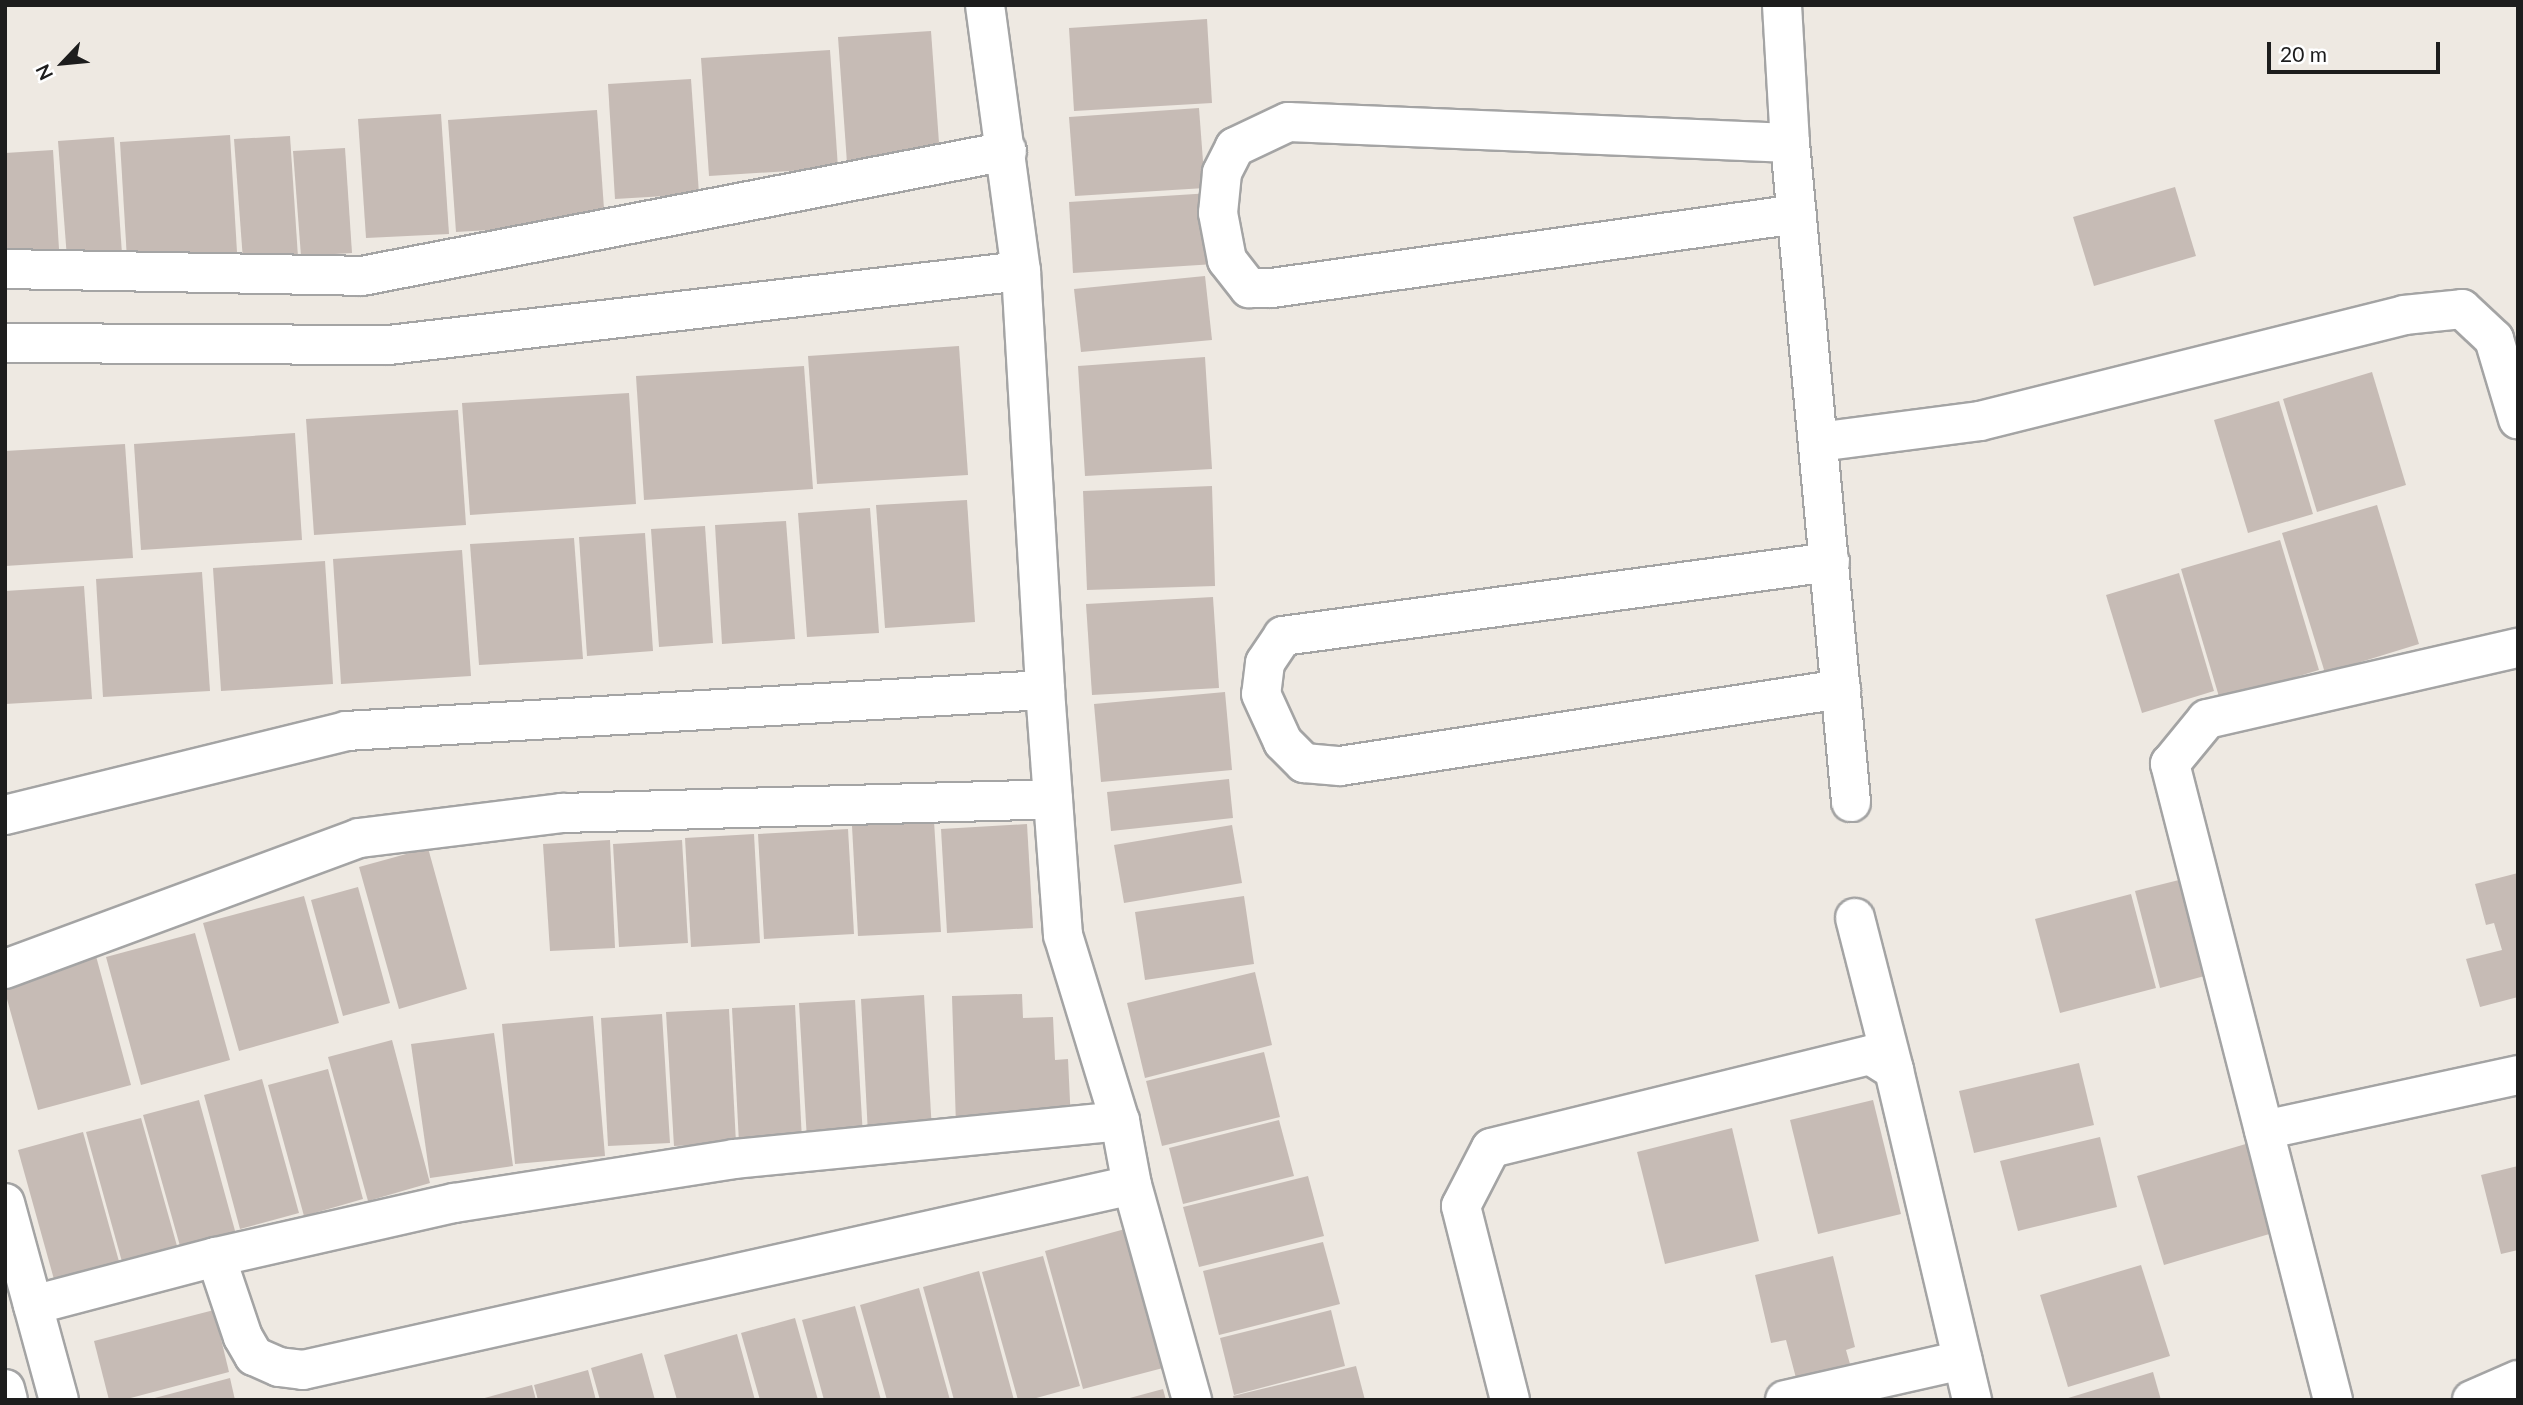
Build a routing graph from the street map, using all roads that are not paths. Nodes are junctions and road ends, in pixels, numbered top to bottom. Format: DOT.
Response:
graph roads {
  1 [pos="985,5"];
  2 [pos="1782,5"];
  3 [pos="1790,143"];
  4 [pos="1007,151"];
  5 [pos="1797,214"];
  6 [pos="5,269"];
  7 [pos="1021,271"];
  8 [pos="2506,340"];
  9 [pos="5,343"];
  10 [pos="2518,419"];
  11 [pos="1819,442"];
  12 [pos="1830,562"];
  13 [pos="2518,648"];
  14 [pos="1841,689"];
  15 [pos="1045,690"];
  16 [pos="1053,799"];
  17 [pos="1851,802"];
  18 [pos="5,816"];
  19 [pos="1855,918"];
  20 [pos="5,969"];
  21 [pos="1894,1070"];
  22 [pos="2518,1075"];
  23 [pos="1120,1121"];
  24 [pos="2264,1130"];
  25 [pos="1132,1185"];
  26 [pos="5,1203"];
  27 [pos="216,1257"];
  28 [pos="33,1305"];
  29 [pos="1963,1360"];
  30 [pos="2518,1380"];
  31 [pos="5,1389"];
  32 [pos="8,1400"];
  33 [pos="59,1400"];
  34 [pos="1192,1400"];
  35 [pos="1510,1400"];
  36 [pos="1785,1400"];
  37 [pos="1972,1400"];
  38 [pos="2333,1400"];
  39 [pos="2472,1400"];
  1 -- 4 [label="street"];
  2 -- 3 [label="street"];
  3 -- 5 [label="street"];
  3 -- 5 [label="street"];
  4 -- 6 [label="street"];
  4 -- 7 [label="street"];
  5 -- 11 [label="street"];
  7 -- 9 [label="street"];
  7 -- 15 [label="street"];
  8 -- 10 [label="street"];
  8 -- 11 [label="street"];
  11 -- 12 [label="street"];
  12 -- 14 [label="street"];
  12 -- 14 [label="street"];
  13 -- 24 [label="street"];
  14 -- 17 [label="street"];
  15 -- 16 [label="street"];
  15 -- 18 [label="street"];
  16 -- 20 [label="street"];
  16 -- 23 [label="street"];
  19 -- 21 [label="street"];
  21 -- 29 [label="street"];
  21 -- 35 [label="street"];
  22 -- 24 [label="street"];
  23 -- 25 [label="street"];
  23 -- 27 [label="street"];
  24 -- 38 [label="street"];
  25 -- 27 [label="street"];
  25 -- 34 [label="street"];
  26 -- 28 [label="street"];
  27 -- 28 [label="street"];
  28 -- 33 [label="street"];
  29 -- 36 [label="street"];
  29 -- 37 [label="street"];
  30 -- 39 [label="street"];
  31 -- 32 [label="street"];
}
